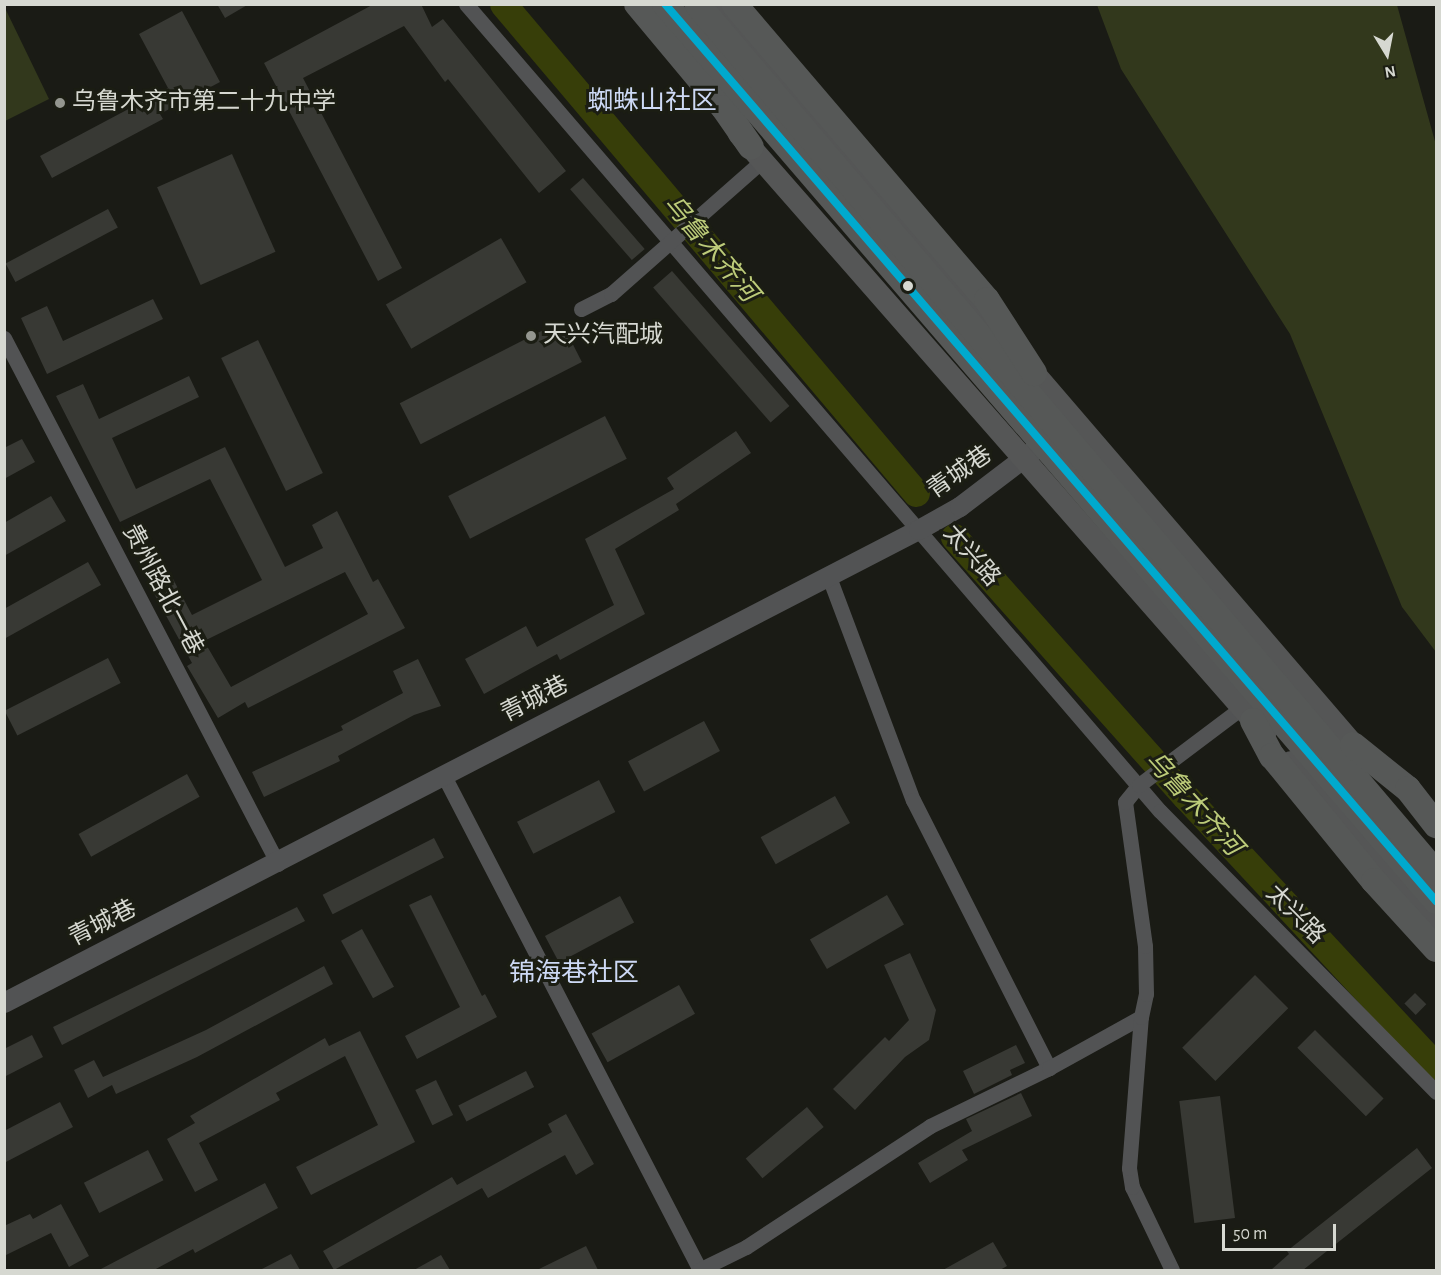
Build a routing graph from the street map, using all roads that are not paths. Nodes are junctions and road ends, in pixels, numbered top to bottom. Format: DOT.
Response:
graph roads {
  1 [pos="466,4"];
  2 [pos="629,4"];
  3 [pos="637,4"];
  4 [pos="665,4"];
  5 [pos="697,4"];
  6 [pos="718,4"];
  7 [pos="734,4"];
  8 [pos="756,154"];
  9 [pos="674,238"];
  10 [pos="581,309"];
  11 [pos="4,338"];
  12 [pos="1034,373"];
  13 [pos="1073,419"];
  14 [pos="1023,460"];
  15 [pos="919,530"];
  16 [pos="829,577"];
  17 [pos="1247,714"];
  18 [pos="1353,745"];
  19 [pos="444,776"];
  20 [pos="1139,785"];
  21 [pos="1437,825"];
  22 [pos="1437,839"];
  23 [pos="278,864"];
  24 [pos="1437,873"];
  25 [pos="1437,901"];
  26 [pos="1437,921"];
  27 [pos="1437,949"];
  28 [pos="4,1003"];
  29 [pos="1141,1017"];
  30 [pos="1049,1068"];
  31 [pos="1437,1092"];
  32 [pos="700,1270"];
  33 [pos="1172,1270"];
  1 -- 9 [label="street, 太兴路"];
  2 -- 8 [label="main road"];
  3 -- 8 [label="highway"];
  4 -- 25 [label="highway"];
  5 -- 24 [label="highway"];
  6 -- 12 [label="main road"];
  7 -- 12 [label="highway"];
  8 -- 9 [label="street"];
  8 -- 14 [label="main road"];
  9 -- 10 [label="street"];
  9 -- 15 [label="street, 太兴路"];
  11 -- 23 [label="street, 贵州路北一巷"];
  12 -- 13 [label="main road"];
  13 -- 14 [label="street, 青城巷"];
  13 -- 18 [label="main road"];
  14 -- 15 [label="street, 青城巷"];
  14 -- 17 [label="main road"];
  15 -- 16 [label="street, 青城巷"];
  15 -- 20 [label="street, 太兴路"];
  16 -- 19 [label="street, 青城巷"];
  16 -- 30 [label="street"];
  17 -- 20 [label="street"];
  17 -- 26 [label="main road"];
  17 -- 27 [label="highway"];
  18 -- 21 [label="highway"];
  18 -- 22 [label="main road"];
  19 -- 23 [label="street, 青城巷"];
  19 -- 32 [label="street"];
  20 -- 29 [label="street"];
  20 -- 31 [label="street, 太兴路"];
  23 -- 28 [label="street, 青城巷"];
  29 -- 30 [label="street"];
  29 -- 33 [label="street"];
  30 -- 32 [label="street"];
}
